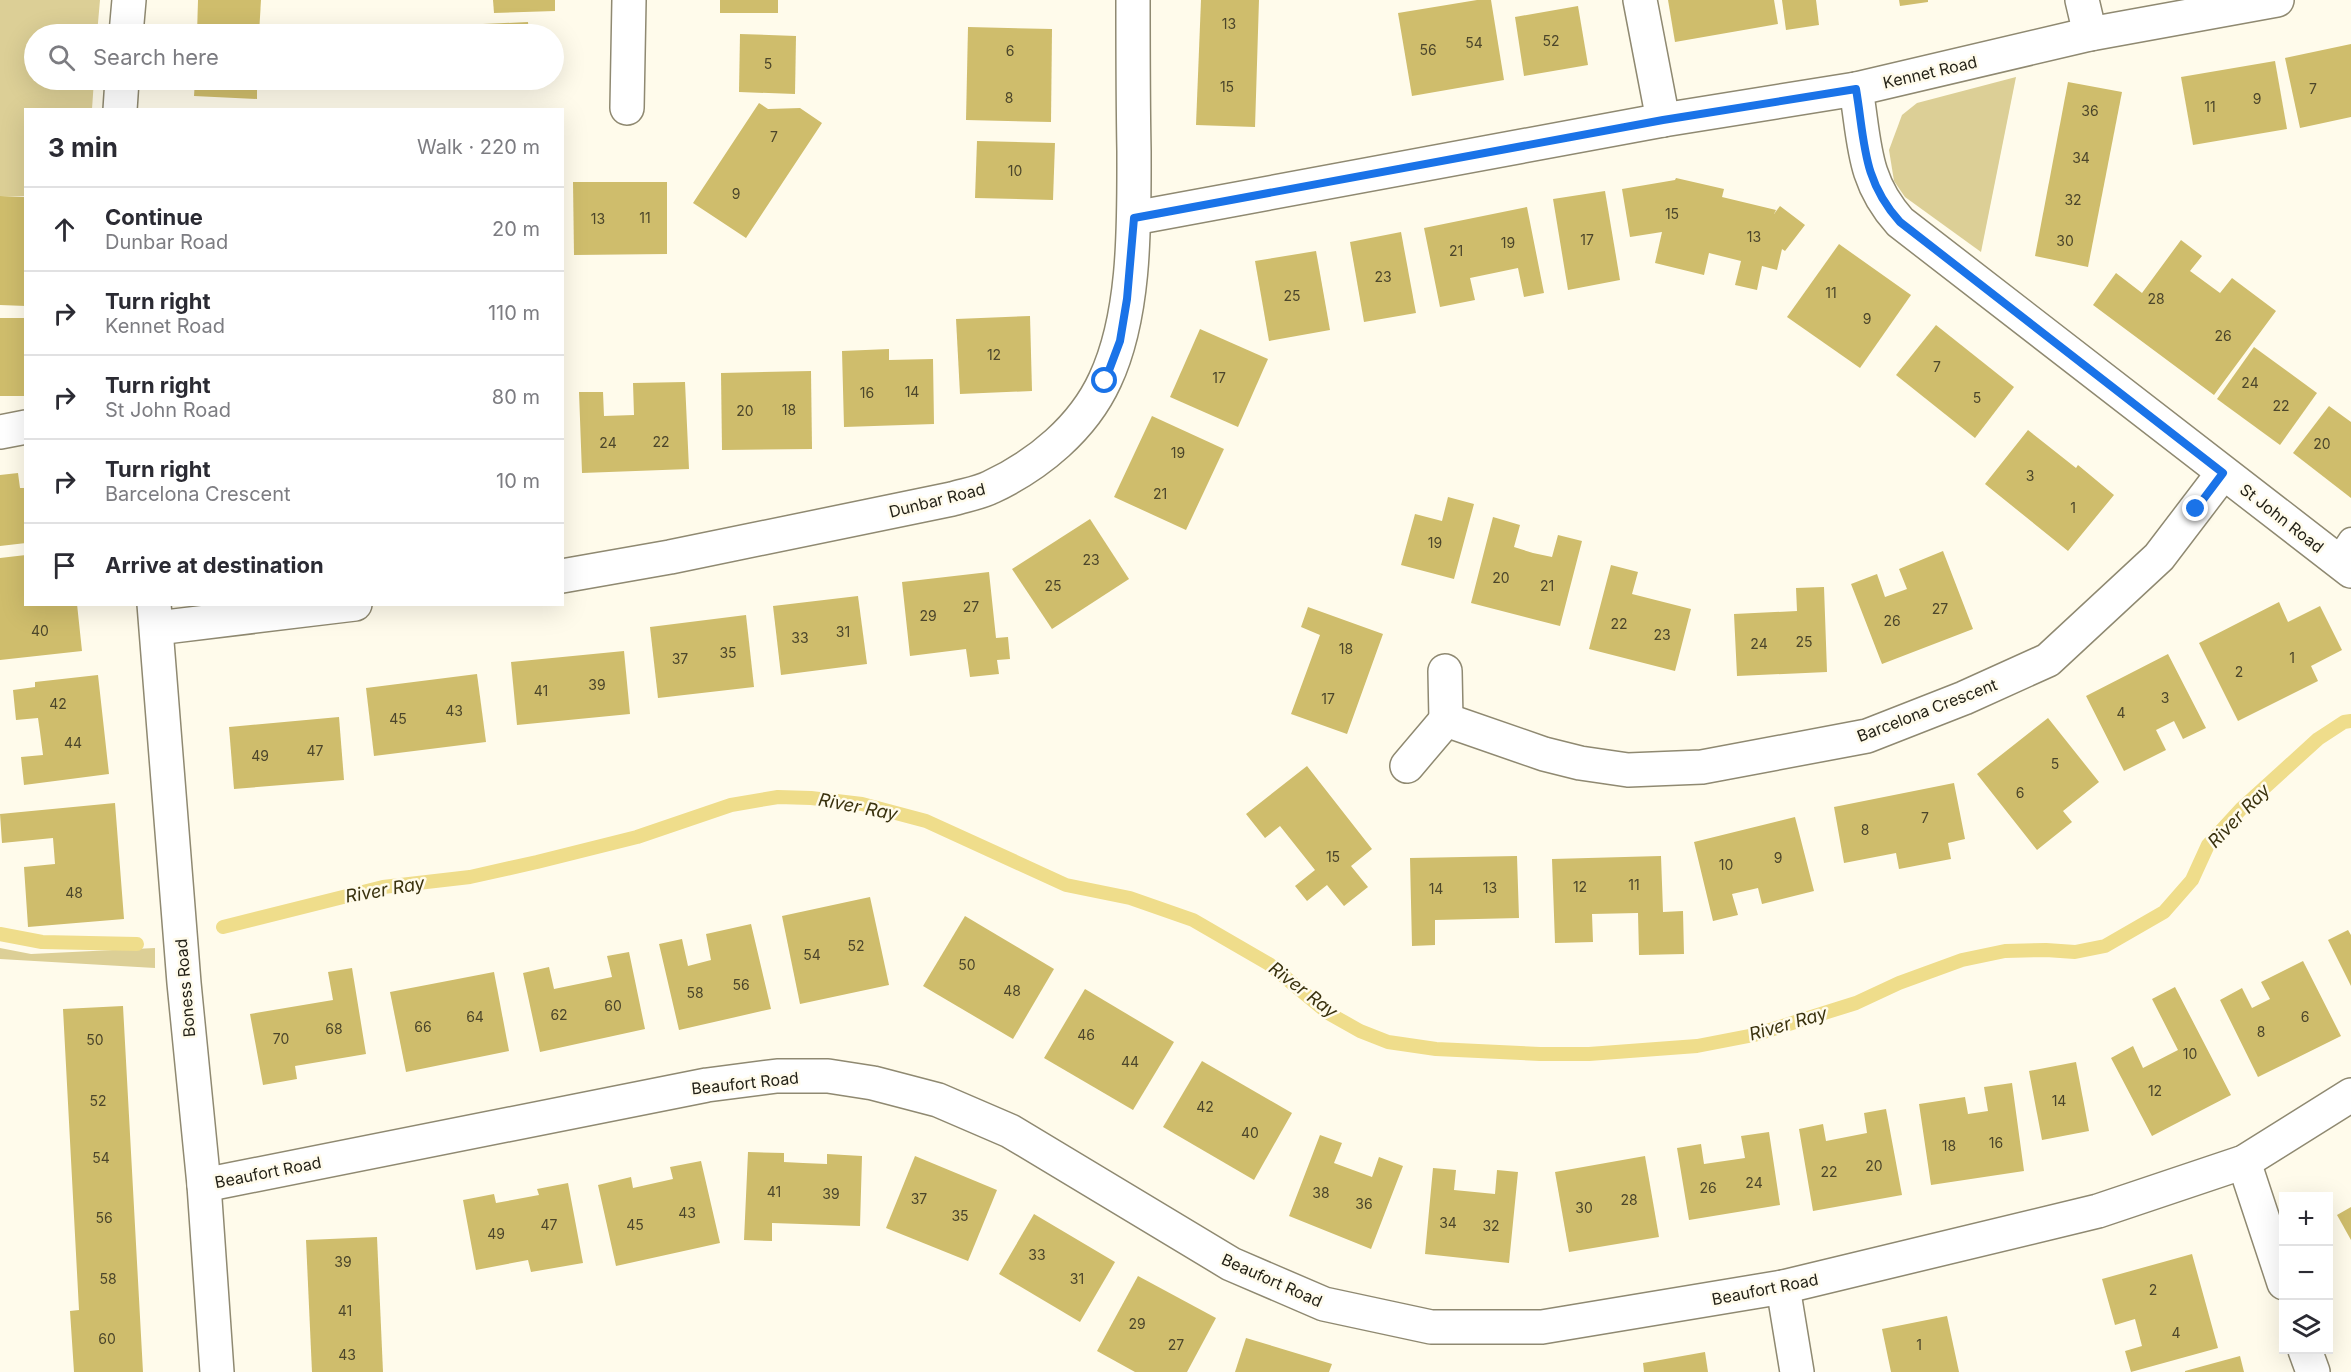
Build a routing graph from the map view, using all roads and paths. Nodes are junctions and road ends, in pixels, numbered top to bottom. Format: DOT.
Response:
graph roads {
  1 [pos="129,0"];
  2 [pos="629,0"];
  3 [pos="1133,0"];
  4 [pos="1641,0"];
  5 [pos="2082,0"];
  6 [pos="2277,0"];
  7 [pos="127,24"];
  8 [pos="2090,34"];
  9 [pos="1856,89"];
  10 [pos="121,90"];
  11 [pos="120,108"];
  12 [pos="627,108"];
  13 [pos="1663,120"];
  14 [pos="1134,218"];
  15 [pos="24,427"];
  16 [pos="0,432"];
  17 [pos="2223,473"];
  18 [pos="2346,557"];
  19 [pos="564,576"];
  20 [pos="322,606"];
  21 [pos="156,616"];
  22 [pos="1445,671"];
  23 [pos="1446,720"];
  24 [pos="1407,766"];
  25 [pos="2351,1095"];
  26 [pos="2244,1162"];
  27 [pos="204,1185"];
  28 [pos="2279,1271"];
  29 [pos="1783,1287"];
  30 [pos="2306,1354"];
  31 [pos="217,1372"];
  32 [pos="1797,1372"];
  33 [pos="2313,1372"];
  1 -- 7 [label="street"];
  2 -- 12 [label="street"];
  3 -- 14 [label="street, Dunbar Road"];
  4 -- 13 [label="street"];
  5 -- 8 [label="street"];
  6 -- 8 [label="street, Kennet Road"];
  8 -- 9 [label="street, Kennet Road"];
  9 -- 13 [label="street, Kennet Road"];
  9 -- 17 [label="street, St John Road"];
  10 -- 11 [label="street"];
  13 -- 14 [label="street, Kennet Road"];
  14 -- 19 [label="street, Dunbar Road"];
  15 -- 16 [label="street"];
  17 -- 18 [label="street, St John Road"];
  17 -- 23 [label="street, Barcelona Crescent"];
  20 -- 21 [label="street"];
  21 -- 27 [label="street, Boness Road"];
  22 -- 23 [label="street"];
  23 -- 24 [label="street"];
  25 -- 26 [label="street, Beaufort Road"];
  26 -- 28 [label="street"];
  26 -- 29 [label="street, Beaufort Road"];
  27 -- 29 [label="street, Beaufort Road"];
  27 -- 31 [label="street, Boness Road"];
  29 -- 32 [label="street"];
  30 -- 33 [label="street"];
}
